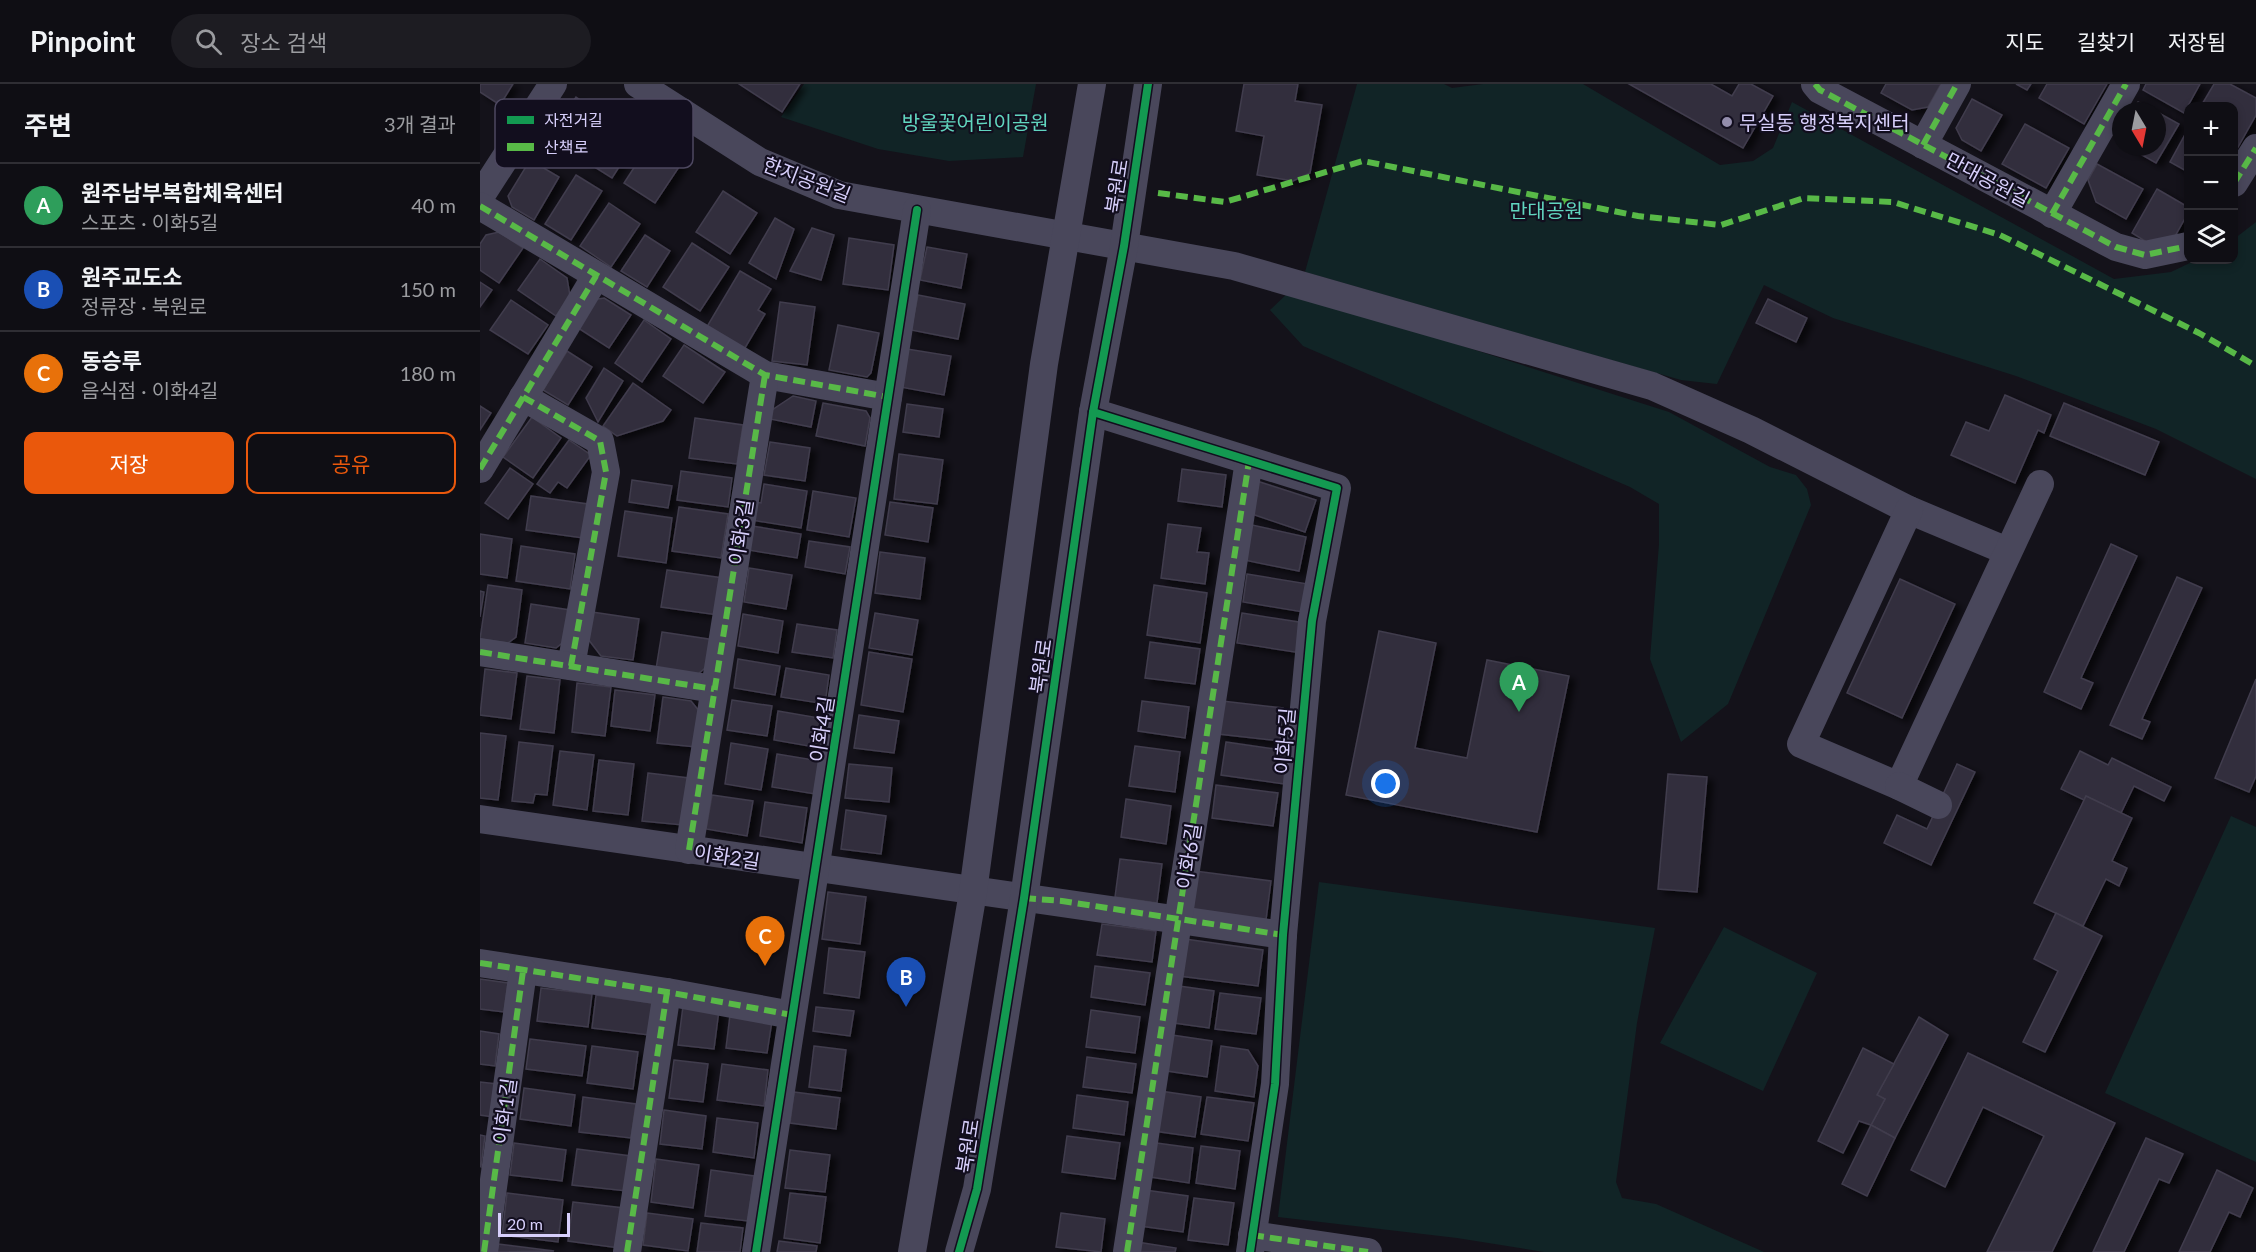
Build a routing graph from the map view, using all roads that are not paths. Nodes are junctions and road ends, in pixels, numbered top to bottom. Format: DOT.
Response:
graph roads {
  1 [pos="553,84"];
  2 [pos="638,84"];
  3 [pos="1092,84"];
  4 [pos="1148,84"];
  5 [pos="1815,84"];
  6 [pos="1957,84"];
  7 [pos="2126,84"];
  8 [pos="543,99"];
  9 [pos="661,99"];
  10 [pos="693,119"];
  11 [pos="1923,145"];
  12 [pos="2256,148"];
  13 [pos="499,168"];
  14 [pos="2238,177"];
  15 [pos="480,197"];
  16 [pos="480,206"];
  17 [pos="917,210"];
  18 [pos="2052,213"];
  19 [pos="1066,234"];
  20 [pos="1124,246"];
  21 [pos="2184,247"];
  22 [pos="596,276"];
  23 [pos="765,375"];
  24 [pos="523,397"];
  25 [pos="888,397"];
  26 [pos="1093,412"];
  27 [pos="1248,461"];
  28 [pos="480,469"];
  29 [pos="2040,484"];
  30 [pos="1909,510"];
  31 [pos="2007,551"];
  32 [pos="480,652"];
  33 [pos="571,666"];
  34 [pos="714,689"];
  35 [pos="1899,786"];
  36 [pos="1938,805"];
  37 [pos="480,819"];
  38 [pos="689,850"];
  39 [pos="816,869"];
  40 [pos="973,892"];
  41 [pos="1024,898"];
  42 [pos="1178,919"];
  43 [pos="1283,935"];
  44 [pos="480,963"];
  45 [pos="524,971"];
  46 [pos="667,992"];
  47 [pos="792,1015"];
  48 [pos="923,1185"];
  49 [pos="977,1189"];
  50 [pos="1251,1244"];
  51 [pos="484,1252"];
  52 [pos="627,1252"];
  53 [pos="756,1252"];
  54 [pos="899,1252"];
  55 [pos="912,1252"];
  56 [pos="959,1252"];
  57 [pos="975,1252"];
  58 [pos="1127,1252"];
  59 [pos="1368,1252"];
  1 -- 8 [label="street"];
  2 -- 9 [label="street, 한지공원길"];
  3 -- 19 [label="street, 북원로"];
  4 -- 20 [label="street, 북원로"];
  5 -- 11 [label="street, 만대공원길"];
  6 -- 11 [label="street, 만대공원길"];
  7 -- 18 [label="street, 만대공원길"];
  10 -- 17 [label="street, 한지공원길"];
  11 -- 18 [label="street, 만대공원길"];
  12 -- 14 [label="street"];
  13 -- 15 [label="street"];
  16 -- 22 [label="street"];
  17 -- 19 [label="street, 한지공원길"];
  17 -- 25 [label="street, 이화4길"];
  18 -- 21 [label="street, 만대공원길"];
  19 -- 20 [label="street, 한지공원길"];
  19 -- 40 [label="street, 북원로"];
  20 -- 26 [label="street, 북원로"];
  20 -- 30 [label="street, 한지공원길"];
  22 -- 23 [label="street"];
  22 -- 24 [label="street"];
  23 -- 25 [label="street"];
  23 -- 34 [label="street, 이화3길"];
  24 -- 28 [label="street"];
  24 -- 33 [label="street"];
  25 -- 39 [label="street, 이화4길"];
  26 -- 27 [label="street, 이화5길"];
  26 -- 41 [label="street, 북원로"];
  27 -- 42 [label="street, 이화6길"];
  27 -- 43 [label="street, 이화5길"];
  29 -- 31 [label="street"];
  30 -- 31 [label="street, 한지공원길"];
  30 -- 35 [label="street"];
  31 -- 35 [label="street"];
  32 -- 33 [label="street"];
  33 -- 34 [label="street"];
  34 -- 38 [label="street, 이화3길"];
  35 -- 36 [label="street"];
  37 -- 38 [label="street, 이화2길"];
  38 -- 39 [label="street, 이화2길"];
  39 -- 40 [label="street, 이화2길"];
  39 -- 47 [label="street, 이화4길"];
  40 -- 41 [label="street, 이화2길"];
  40 -- 48 [label="street, 북원로"];
  41 -- 42 [label="street, 이화2길"];
  41 -- 49 [label="street, 북원로"];
  42 -- 43 [label="street, 이화2길"];
  42 -- 58 [label="street, 이화6길"];
  43 -- 50 [label="street, 이화5길"];
  44 -- 45 [label="street"];
  45 -- 46 [label="street"];
  45 -- 51 [label="street, 이화1길"];
  46 -- 47 [label="street"];
  46 -- 52 [label="street"];
  47 -- 53 [label="street, 이화4길"];
  48 -- 54 [label="street, 북원로"];
  48 -- 55 [label="street, 북원로"];
  49 -- 56 [label="street, 북원로"];
  49 -- 57 [label="street, 북원로"];
  50 -- 59 [label="street, 이화5길"];
}
